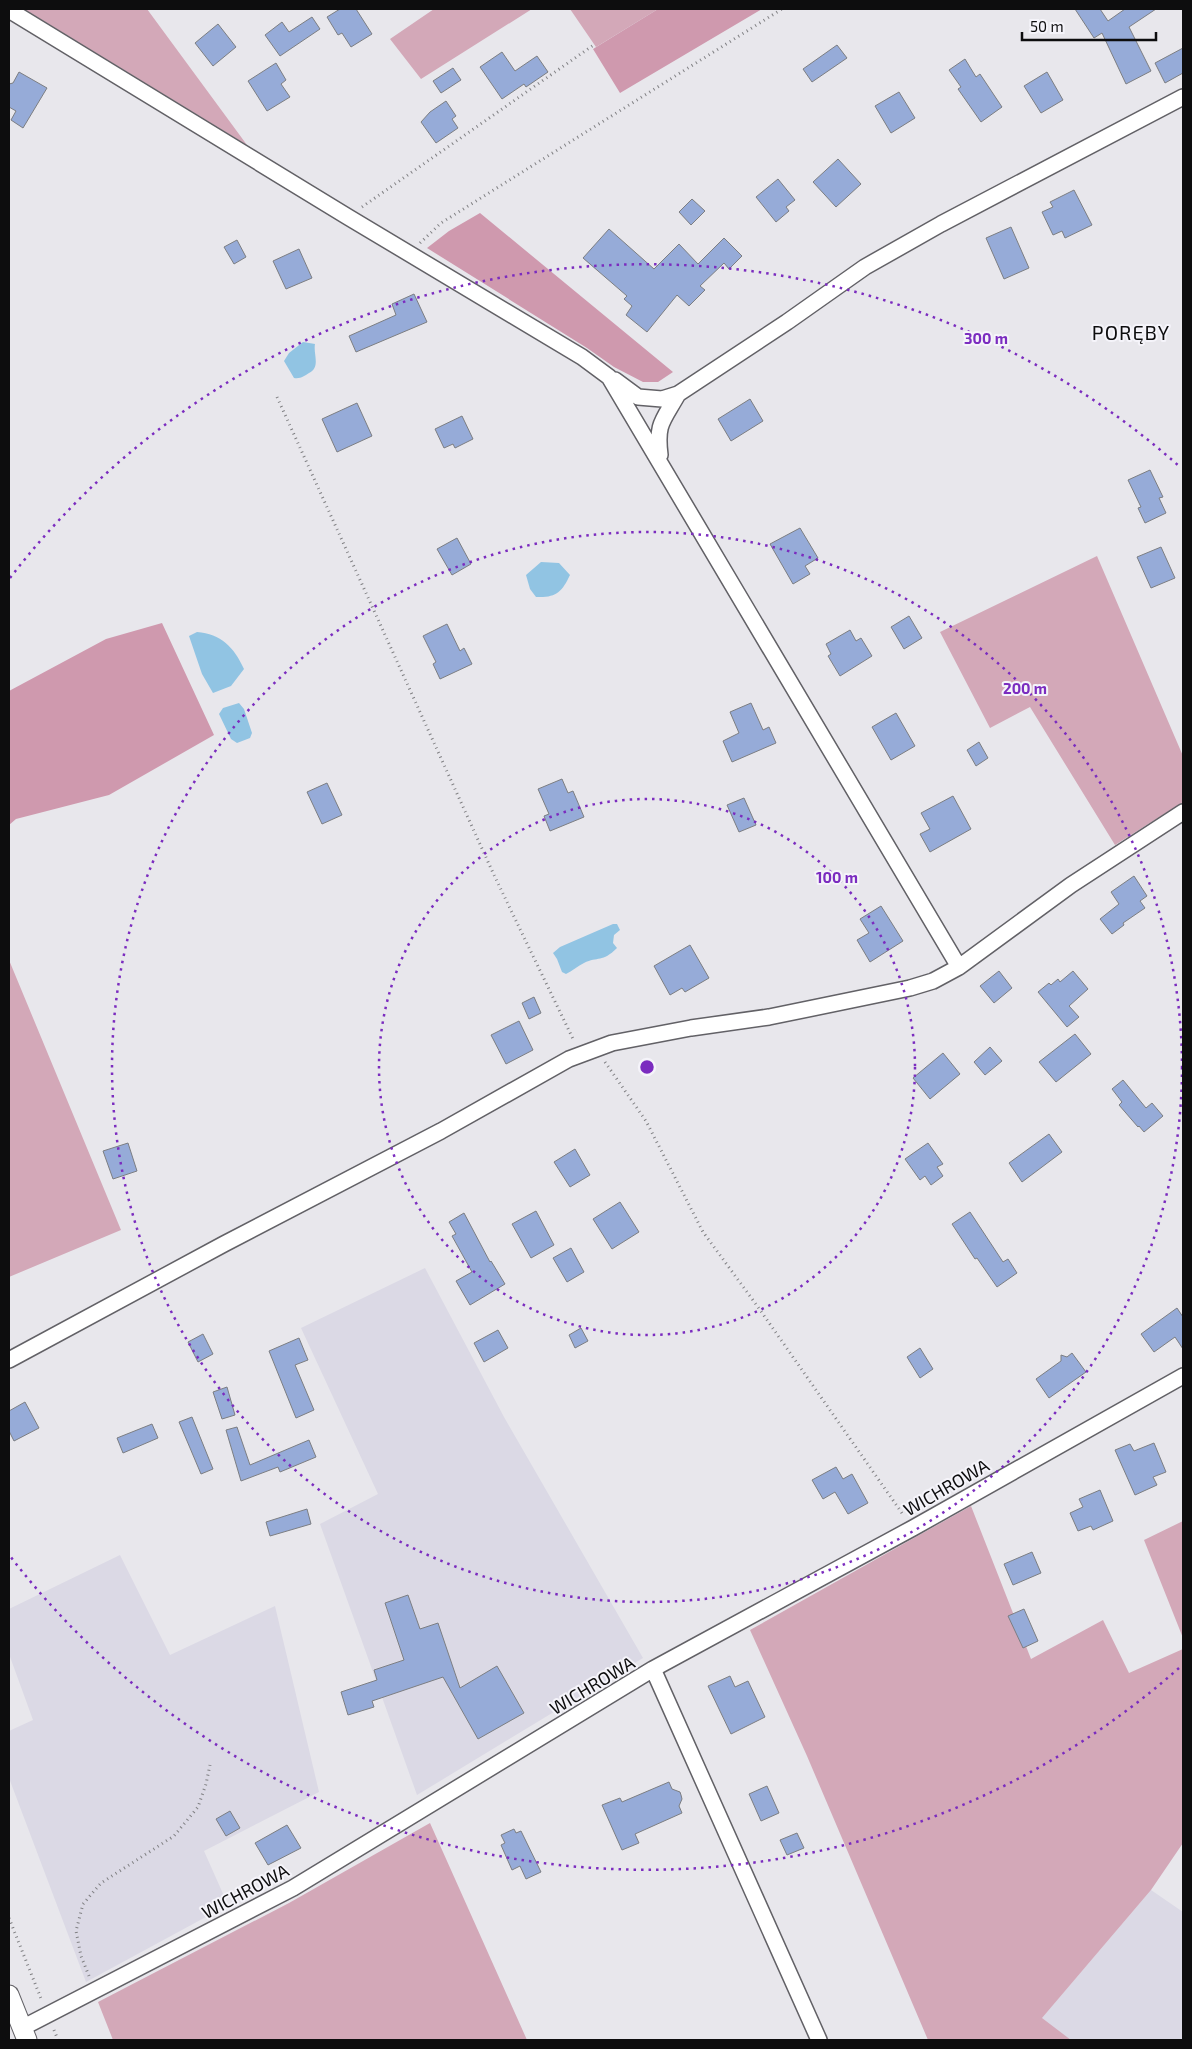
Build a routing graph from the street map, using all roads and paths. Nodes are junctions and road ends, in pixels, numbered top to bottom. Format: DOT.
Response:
graph roads {
  1 [pos="782,9"];
  2 [pos="9,10"];
  3 [pos="595,44"];
  4 [pos="1183,97"];
  5 [pos="348,217"];
  6 [pos="413,256"];
  7 [pos="609,377"];
  8 [pos="678,394"];
  9 [pos="277,397"];
  10 [pos="660,462"];
  11 [pos="1183,812"];
  12 [pos="959,967"];
  13 [pos="596,1049"];
  14 [pos="580,1055"];
  15 [pos="9,1360"];
  16 [pos="1183,1376"];
  17 [pos="913,1528"];
  18 [pos="654,1669"];
  19 [pos="210,1764"];
  20 [pos="9,1918"];
  21 [pos="95,1990"];
  22 [pos="9,1995"];
  23 [pos="48,2014"];
  24 [pos="25,2034"];
  25 [pos="58,2040"];
  26 [pos="819,2040"];
  1 -- 6 [label="path"];
  2 -- 5 [label="street"];
  3 -- 5 [label="path"];
  4 -- 8 [label="street"];
  5 -- 6 [label="street"];
  6 -- 7 [label="street"];
  7 -- 8 [label="street"];
  7 -- 10 [label="street"];
  8 -- 10 [label="street"];
  9 -- 14 [label="path"];
  10 -- 12 [label="street"];
  11 -- 12 [label="street"];
  12 -- 13 [label="street"];
  13 -- 14 [label="street"];
  13 -- 17 [label="path"];
  14 -- 15 [label="street"];
  16 -- 17 [label="street, WICHROWA"];
  17 -- 18 [label="street, WICHROWA"];
  18 -- 21 [label="street, WICHROWA"];
  18 -- 26 [label="street"];
  19 -- 21 [label="path"];
  20 -- 23 [label="path"];
  21 -- 23 [label="street, WICHROWA"];
  22 -- 24 [label="street"];
  23 -- 24 [label="street, WICHROWA"];
  23 -- 25 [label="path"];
}
